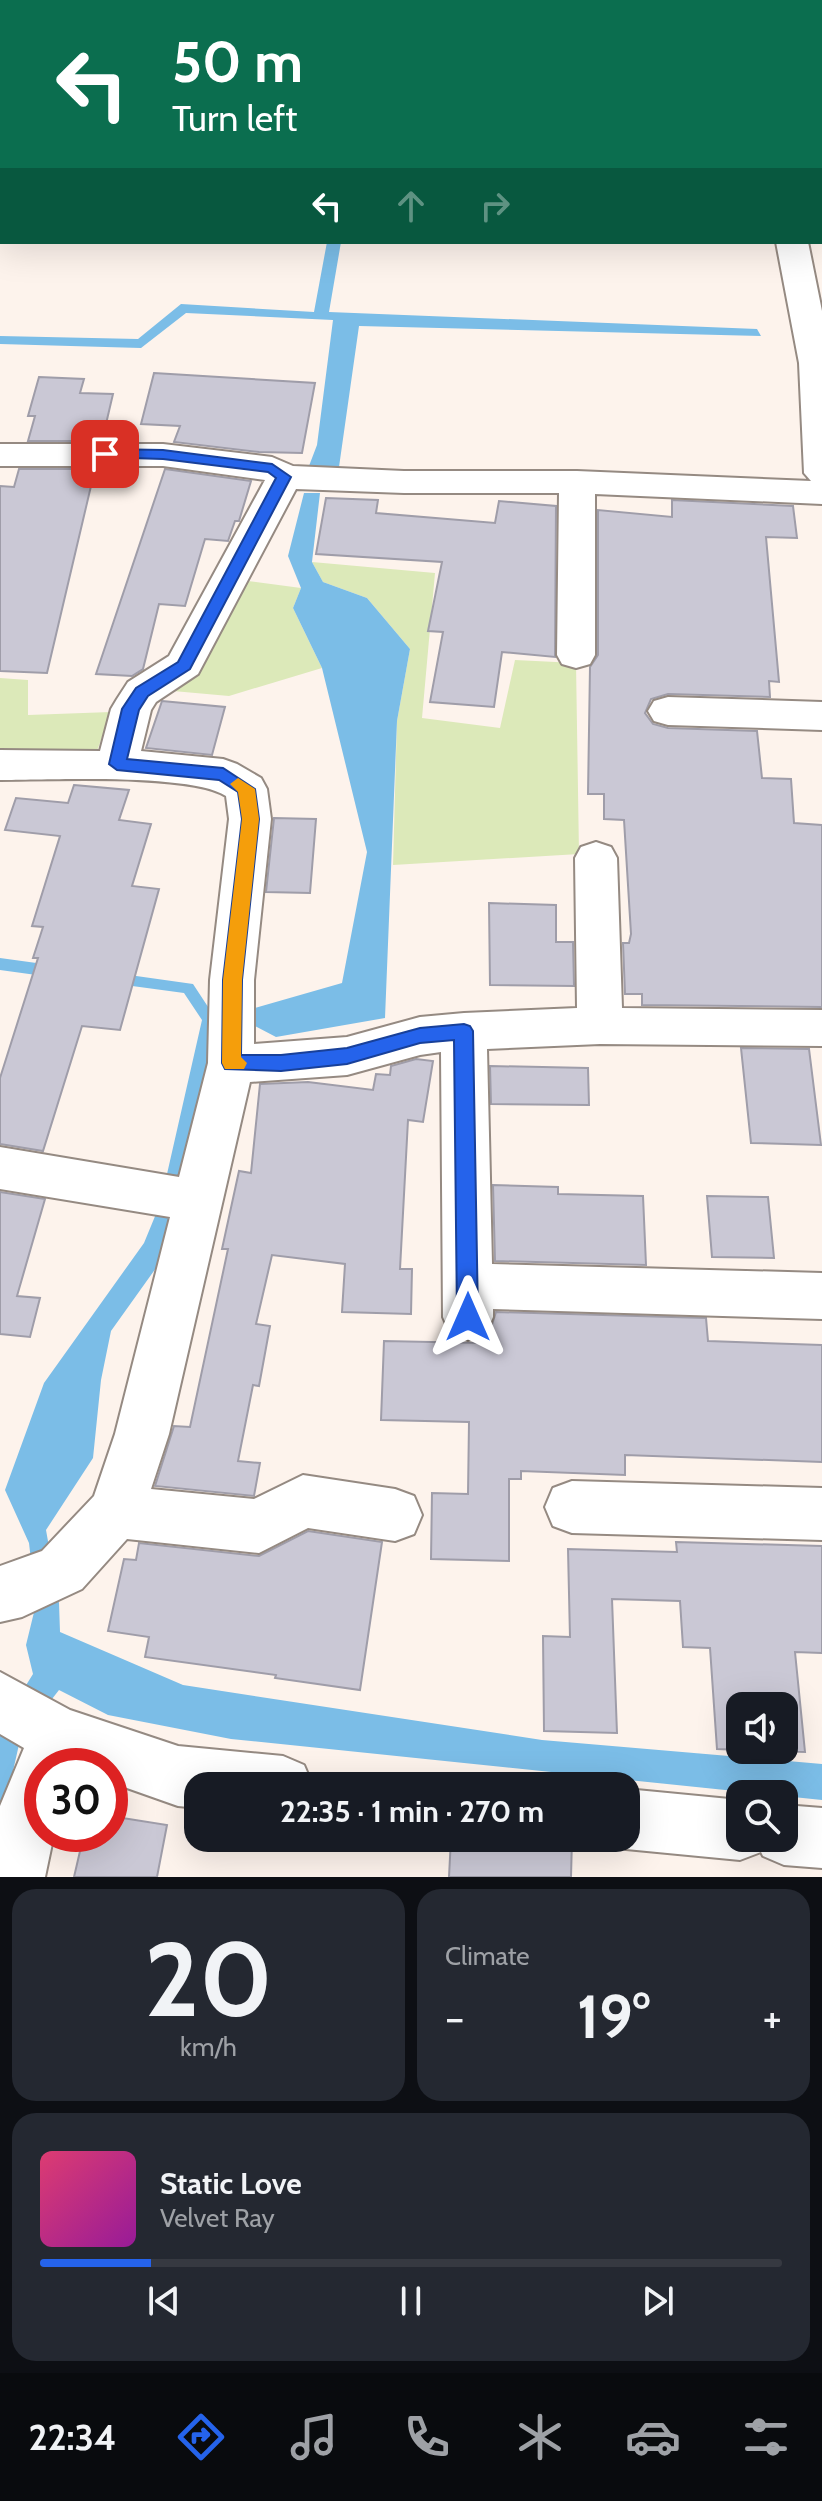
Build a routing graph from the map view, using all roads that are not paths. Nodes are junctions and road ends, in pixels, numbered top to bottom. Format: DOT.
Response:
graph roads {
  1 [pos="792,244"];
  2 [pos="0,455"];
  3 [pos="822,473"];
  4 [pos="284,477"];
  5 [pos="577,482"];
  6 [pos="822,493"];
  7 [pos="576,655"];
  8 [pos="668,711"];
  9 [pos="822,716"];
  10 [pos="117,764"];
  11 [pos="0,765"];
  12 [pos="596,858"];
  13 [pos="600,1026"];
  14 [pos="822,1028"];
  15 [pos="464,1031"];
  16 [pos="231,1063"];
  17 [pos="0,1168"];
  18 [pos="199,1202"];
  19 [pos="822,1296"];
  20 [pos="572,1507"];
  21 [pos="116,1512"];
  22 [pos="822,1514"];
  23 [pos="395,1515"];
  24 [pos="28,1584"];
  25 [pos="32,1734"];
  26 [pos="184,1777"];
  27 [pos="640,1820"];
  28 [pos="726,1829"];
  29 [pos="798,1836"];
  30 [pos="822,1838"];
  31 [pos="14,1877"];
  1 -- 3 [label="street"];
  2 -- 4 [label="street"];
  4 -- 5 [label="street"];
  4 -- 10 [label="street"];
  5 -- 6 [label="street"];
  5 -- 7 [label="street"];
  8 -- 9 [label="street"];
  10 -- 11 [label="street"];
  10 -- 16 [label="street"];
  12 -- 13 [label="street"];
  13 -- 14 [label="street"];
  13 -- 15 [label="street"];
  15 -- 16 [label="street"];
  15 -- 19 [label="street"];
  16 -- 18 [label="street"];
  17 -- 18 [label="street"];
  18 -- 21 [label="street"];
  20 -- 22 [label="street"];
  21 -- 23 [label="street"];
  21 -- 24 [label="street"];
  25 -- 26 [label="street"];
  25 -- 31 [label="street"];
  27 -- 28 [label="street"];
  29 -- 30 [label="street"];
}
